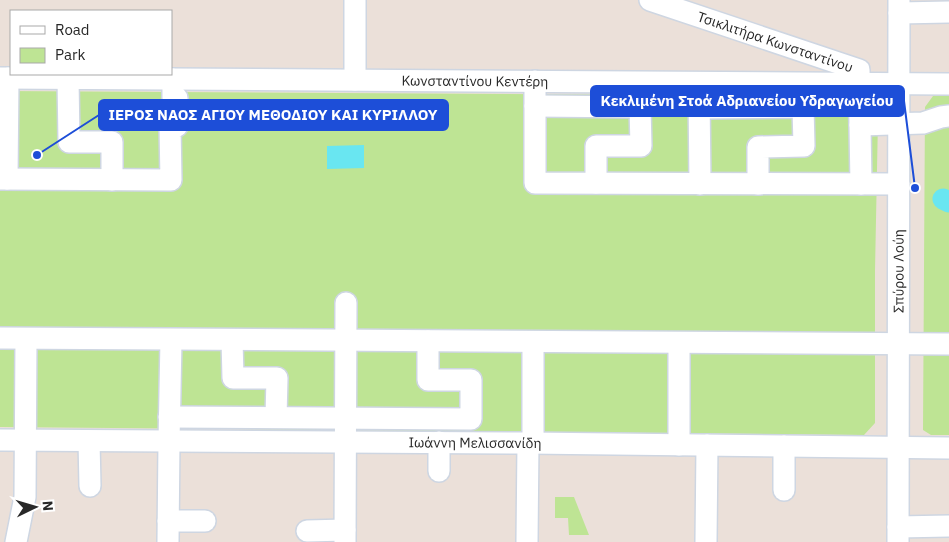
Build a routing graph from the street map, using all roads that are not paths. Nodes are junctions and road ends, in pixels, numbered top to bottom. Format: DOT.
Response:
graph roads {
  1 [pos="355,0"];
  2 [pos="650,0"];
  3 [pos="899,6"];
  4 [pos="706,9"];
  5 [pos="949,12"];
  6 [pos="4,78"];
  7 [pos="68,78"];
  8 [pos="173,79"];
  9 [pos="355,80"];
  10 [pos="535,82"];
  11 [pos="699,82"];
  12 [pos="860,83"];
  13 [pos="899,83"];
  14 [pos="949,84"];
  15 [pos="4,104"];
  16 [pos="535,106"];
  17 [pos="699,108"];
  18 [pos="949,116"];
  19 [pos="899,123"];
  20 [pos="860,125"];
  21 [pos="4,179"];
  22 [pos="112,180"];
  23 [pos="596,184"];
  24 [pos="700,184"];
  25 [pos="758,184"];
  26 [pos="861,184"];
  27 [pos="899,184"];
  28 [pos="346,303"];
  29 [pos="0,338"];
  30 [pos="26,339"];
  31 [pos="172,340"];
  32 [pos="232,340"];
  33 [pos="346,341"];
  34 [pos="428,341"];
  35 [pos="533,342"];
  36 [pos="679,344"];
  37 [pos="899,344"];
  38 [pos="949,344"];
  39 [pos="169,417"];
  40 [pos="276,417"];
  41 [pos="346,417"];
  42 [pos="0,440"];
  43 [pos="25,440"];
  44 [pos="89,441"];
  45 [pos="169,441"];
  46 [pos="346,442"];
  47 [pos="439,442"];
  48 [pos="530,443"];
  49 [pos="679,445"];
  50 [pos="707,445"];
  51 [pos="784,446"];
  52 [pos="899,448"];
  53 [pos="949,448"];
  54 [pos="439,471"];
  55 [pos="90,486"];
  56 [pos="784,490"];
  57 [pos="168,521"];
  58 [pos="205,521"];
  59 [pos="949,526"];
  60 [pos="307,531"];
  61 [pos="898,534"];
  62 [pos="345,536"];
  63 [pos="16,542"];
  64 [pos="168,542"];
  65 [pos="527,542"];
  66 [pos="706,542"];
  1 -- 9 [label="street"];
  2 -- 4 [label="street, Τσικλιτήρα Κωνσταντίνου"];
  3 -- 5 [label="street"];
  3 -- 13 [label="street, Σπύρου Λούη"];
  4 -- 12 [label="street, Τσικλιτήρα Κωνσταντίνου"];
  6 -- 7 [label="street, Κωνσταντίνου Κεντέρη"];
  6 -- 15 [label="street"];
  7 -- 8 [label="street, Κωνσταντίνου Κεντέρη"];
  7 -- 22 [label="street"];
  8 -- 9 [label="street, Κωνσταντίνου Κεντέρη"];
  8 -- 22 [label="street"];
  9 -- 10 [label="street, Κωνσταντίνου Κεντέρη"];
  10 -- 11 [label="street, Κωνσταντίνου Κεντέρη"];
  10 -- 16 [label="street"];
  11 -- 12 [label="street, Κωνσταντίνου Κεντέρη"];
  11 -- 17 [label="street"];
  12 -- 13 [label="street, Κωνσταντίνου Κεντέρη"];
  12 -- 20 [label="street"];
  13 -- 14 [label="street, Κωνσταντίνου Κεντέρη"];
  13 -- 19 [label="street, Σπύρου Λούη"];
  15 -- 21 [label="street"];
  16 -- 23 [label="street"];
  16 -- 23 [label="street"];
  17 -- 24 [label="street"];
  17 -- 25 [label="street"];
  18 -- 19 [label="street"];
  19 -- 20 [label="street"];
  19 -- 27 [label="street, Σπύρου Λούη"];
  20 -- 26 [label="street"];
  21 -- 22 [label="street"];
  23 -- 24 [label="street"];
  24 -- 25 [label="street"];
  25 -- 26 [label="street"];
  26 -- 27 [label="street"];
  27 -- 37 [label="street, Σπύρου Λούη"];
  28 -- 33 [label="street"];
  29 -- 30 [label="street"];
  30 -- 31 [label="street"];
  30 -- 43 [label="street"];
  31 -- 32 [label="street"];
  31 -- 39 [label="street"];
  32 -- 33 [label="street"];
  32 -- 40 [label="street"];
  33 -- 34 [label="street"];
  33 -- 41 [label="street"];
  34 -- 35 [label="street"];
  34 -- 41 [label="street"];
  35 -- 36 [label="street"];
  35 -- 48 [label="street"];
  36 -- 37 [label="street"];
  36 -- 49 [label="street"];
  37 -- 38 [label="street"];
  37 -- 52 [label="street, Σπύρου Λούη"];
  39 -- 40 [label="street"];
  39 -- 45 [label="street"];
  40 -- 41 [label="street"];
  41 -- 46 [label="street"];
  42 -- 43 [label="street, Ιωάννη Μελισσανίδη"];
  43 -- 44 [label="street, Ιωάννη Μελισσανίδη"];
  43 -- 63 [label="street"];
  44 -- 45 [label="street, Ιωάννη Μελισσανίδη"];
  44 -- 55 [label="street"];
  45 -- 46 [label="street, Ιωάννη Μελισσανίδη"];
  45 -- 57 [label="street"];
  46 -- 47 [label="street, Ιωάννη Μελισσανίδη"];
  46 -- 62 [label="street"];
  47 -- 48 [label="street, Ιωάννη Μελισσανίδη"];
  47 -- 54 [label="street"];
  48 -- 49 [label="street, Ιωάννη Μελισσανίδη"];
  48 -- 65 [label="street"];
  49 -- 50 [label="street, Ιωάννη Μελισσανίδη"];
  50 -- 51 [label="street, Ιωάννη Μελισσανίδη"];
  50 -- 66 [label="street"];
  51 -- 52 [label="street, Ιωάννη Μελισσανίδη"];
  51 -- 56 [label="street"];
  52 -- 53 [label="street, Ιωάννη Μελισσανίδη"];
  52 -- 61 [label="street, Σπύρου Λούη"];
  57 -- 58 [label="street"];
  57 -- 64 [label="street"];
  59 -- 61 [label="street"];
  60 -- 62 [label="street"];
}
